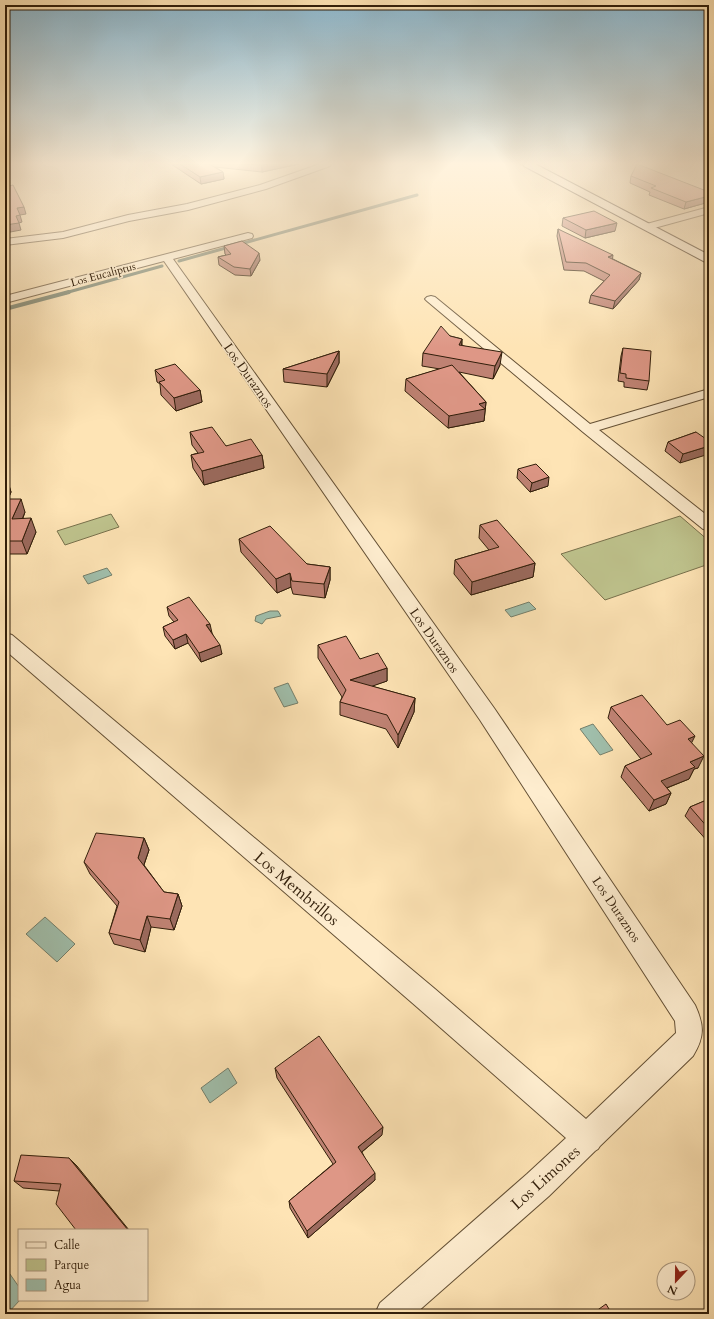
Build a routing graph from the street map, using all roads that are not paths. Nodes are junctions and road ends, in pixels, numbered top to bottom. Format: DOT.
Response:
graph roads {
  1 [pos="99,226"];
  2 [pos="644,226"];
  3 [pos="652,226"];
  4 [pos="647,227"];
  5 [pos="248,236"];
  6 [pos="5,242"];
  7 [pos="166,257"];
  8 [pos="709,260"];
  9 [pos="431,299"];
  10 [pos="5,300"];
  11 [pos="709,393"];
  12 [pos="588,429"];
  13 [pos="709,525"];
  14 [pos="5,640"];
  15 [pos="690,1032"];
  16 [pos="588,1139"];
  17 [pos="391,1314"];
  1 -- 6 [label="street"];
  2 -- 4 [label="main road"];
  3 -- 4 [label="street"];
  4 -- 8 [label="main road"];
  5 -- 7 [label="street, Los Eucaliptus"];
  7 -- 10 [label="street, Los Eucaliptus"];
  7 -- 15 [label="street, Los Duraznos"];
  9 -- 12 [label="street"];
  11 -- 12 [label="street"];
  12 -- 13 [label="street"];
  14 -- 16 [label="street, Los Membrillos"];
  15 -- 16 [label="street, Los Limones"];
  16 -- 17 [label="street, Los Limones"];
}
